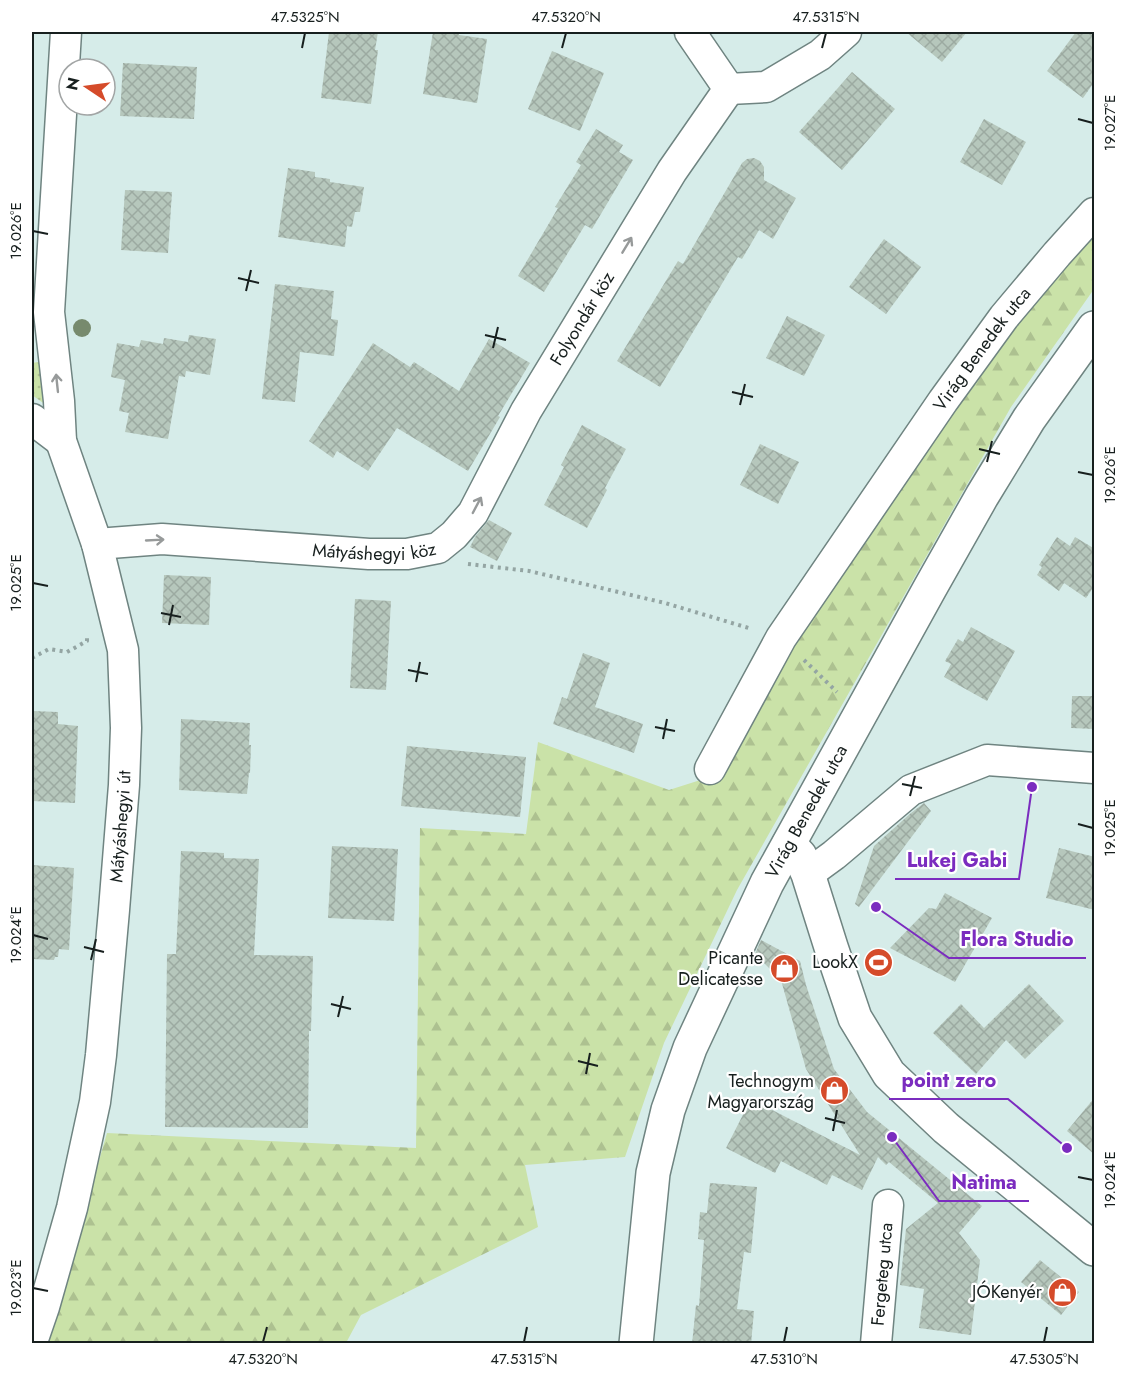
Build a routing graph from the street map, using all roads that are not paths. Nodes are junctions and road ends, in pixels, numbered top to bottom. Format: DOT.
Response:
graph roads {
  1 [pos="66,32"];
  2 [pos="690,32"];
  3 [pos="846,32"];
  4 [pos="729,89"];
  5 [pos="1095,213"];
  6 [pos="49,312"];
  7 [pos="1095,328"];
  8 [pos="32,338"];
  9 [pos="32,419"];
  10 [pos="61,441"];
  11 [pos="97,544"];
  12 [pos="438,548"];
  13 [pos="1095,768"];
  14 [pos="710,769"];
  15 [pos="789,844"];
  16 [pos="808,874"];
  17 [pos="888,1205"];
  18 [pos="1095,1249"];
  19 [pos="32,1342"];
  20 [pos="636,1344"];
  21 [pos="876,1344"];
  1 -- 6 [label="street, Mátyáshegyi út"];
  2 -- 4 [label="street"];
  3 -- 4 [label="street"];
  12 -- 4 [label="street, Folyondár köz, one-way"];
  5 -- 14 [label="street, Virág Benedek utca"];
  6 -- 8 [label="street, Mátyáshegyi út"];
  10 -- 6 [label="street, Mátyáshegyi út, one-way"];
  7 -- 15 [label="street, Virág Benedek utca"];
  9 -- 10 [label="street"];
  10 -- 11 [label="street, Mátyáshegyi út"];
  11 -- 12 [label="street, Mátyáshegyi köz, one-way"];
  11 -- 19 [label="street, Mátyáshegyi út"];
  13 -- 16 [label="street"];
  15 -- 16 [label="street"];
  15 -- 20 [label="street, Virág Benedek utca"];
  16 -- 18 [label="street"];
  17 -- 21 [label="street, Fergeteg utca"];
}
